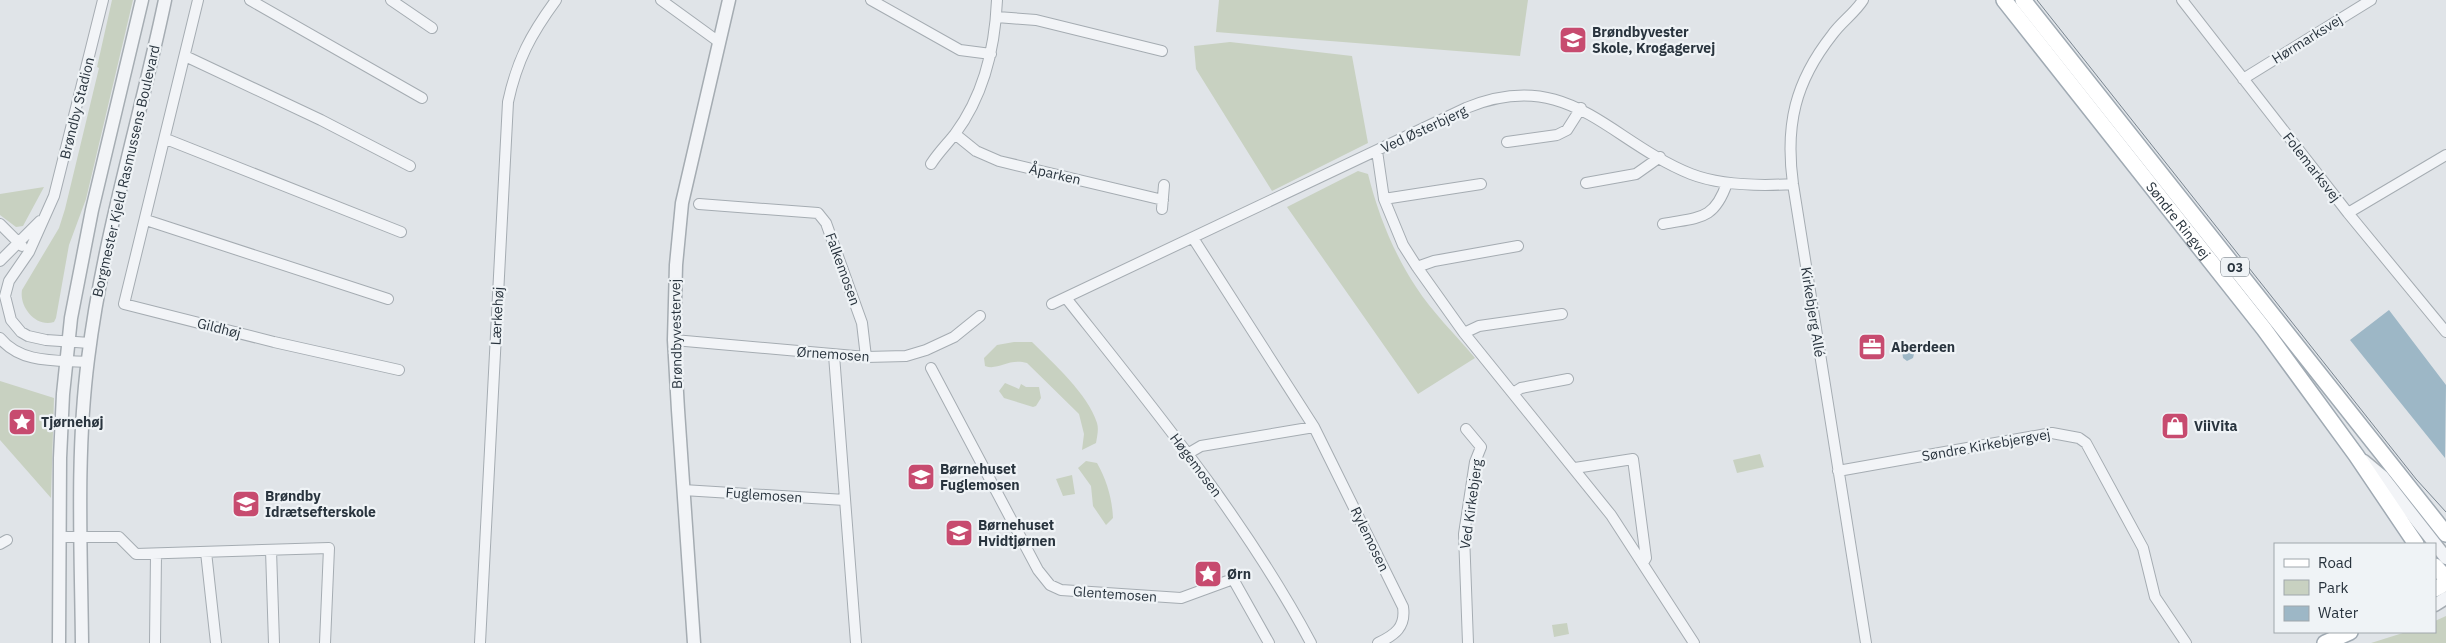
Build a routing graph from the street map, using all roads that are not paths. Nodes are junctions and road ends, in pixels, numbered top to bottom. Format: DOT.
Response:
graph roads {
  1 [pos="103,0"];
  2 [pos="142,0"];
  3 [pos="165,0"];
  4 [pos="198,0"];
  5 [pos="250,0"];
  6 [pos="391,0"];
  7 [pos="556,0"];
  8 [pos="661,0"];
  9 [pos="729,0"];
  10 [pos="871,0"];
  11 [pos="998,0"];
  12 [pos="1862,0"];
  13 [pos="2004,0"];
  14 [pos="2023,0"];
  15 [pos="2182,0"];
  16 [pos="2371,0"];
  17 [pos="997,17"];
  18 [pos="432,28"];
  19 [pos="720,36"];
  20 [pos="1162,51"];
  21 [pos="991,54"];
  22 [pos="185,56"];
  23 [pos="2243,79"];
  24 [pos="422,98"];
  25 [pos="1581,108"];
  26 [pos="955,134"];
  27 [pos="166,139"];
  28 [pos="1507,142"];
  29 [pos="1377,151"];
  30 [pos="2446,155"];
  31 [pos="1660,157"];
  32 [pos="931,164"];
  33 [pos="410,166"];
  34 [pos="1727,183"];
  35 [pos="1481,184"];
  36 [pos="1586,184"];
  37 [pos="1792,184"];
  38 [pos="1164,185"];
  39 [pos="1384,199"];
  40 [pos="698,204"];
  41 [pos="2348,213"];
  42 [pos="46,215"];
  43 [pos="146,220"];
  44 [pos="0,224"];
  45 [pos="1663,224"];
  46 [pos="402,232"];
  47 [pos="1193,238"];
  48 [pos="18,243"];
  49 [pos="1518,246"];
  50 [pos="29,252"];
  51 [pos="0,261"];
  52 [pos="1417,268"];
  53 [pos="1066,298"];
  54 [pos="388,299"];
  55 [pos="1052,304"];
  56 [pos="1562,314"];
  57 [pos="980,316"];
  58 [pos="2446,332"];
  59 [pos="1464,333"];
  60 [pos="0,338"];
  61 [pos="68,340"];
  62 [pos="674,340"];
  63 [pos="90,343"];
  64 [pos="834,355"];
  65 [pos="866,357"];
  66 [pos="66,361"];
  67 [pos="88,362"];
  68 [pos="931,368"];
  69 [pos="399,370"];
  70 [pos="1568,379"];
  71 [pos="1513,393"];
  72 [pos="1314,427"];
  73 [pos="1466,429"];
  74 [pos="1189,453"];
  75 [pos="2356,455"];
  76 [pos="1575,468"];
  77 [pos="1838,471"];
  78 [pos="683,490"];
  79 [pos="845,500"];
  80 [pos="2446,534"];
  81 [pos="59,537"];
  82 [pos="81,537"];
  83 [pos="2415,543"];
  84 [pos="2424,543"];
  85 [pos="271,550"];
  86 [pos="206,552"];
  87 [pos="156,554"];
  88 [pos="1643,563"];
  89 [pos="2442,571"];
  90 [pos="2436,586"];
  91 [pos="60,621"];
  92 [pos="2339,633"];
  93 [pos="2348,633"];
  94 [pos="2358,633"];
  95 [pos="59,643"];
  96 [pos="64,643"];
  97 [pos="82,643"];
  98 [pos="155,643"];
  99 [pos="216,643"];
  100 [pos="274,643"];
  101 [pos="325,643"];
  102 [pos="480,643"];
  103 [pos="694,643"];
  104 [pos="856,643"];
  105 [pos="1269,643"];
  106 [pos="1311,643"];
  107 [pos="1378,643"];
  108 [pos="1468,643"];
  109 [pos="1694,643"];
  110 [pos="1866,643"];
  111 [pos="2186,643"];
  112 [pos="2325,643"];
  1 -- 42 [label="street, Brøndby Stadion"];
  2 -- 61 [label="street, Borgmester Kjeld Rasmussens Boulevard"];
  3 -- 63 [label="street, Borgmester Kjeld Rasmussens Boulevard"];
  4 -- 22 [label="street, Gildhøj"];
  5 -- 24 [label="street"];
  6 -- 18 [label="street"];
  7 -- 102 [label="street, Lærkehøj"];
  8 -- 19 [label="street"];
  9 -- 19 [label="street, Brøndbyvestervej"];
  10 -- 21 [label="street"];
  11 -- 17 [label="street"];
  12 -- 37 [label="street, Kirkebjerg Allé"];
  13 -- 75 [label="main road, Søndre Ringvej / O3"];
  14 -- 80 [label="main road, Søndre Ringvej / O3"];
  15 -- 23 [label="street, Folemarksvej"];
  16 -- 23 [label="street, Hørmarksvej"];
  17 -- 20 [label="street"];
  17 -- 21 [label="street"];
  19 -- 62 [label="street, Brøndbyvestervej"];
  21 -- 26 [label="street"];
  22 -- 27 [label="street, Gildhøj"];
  22 -- 33 [label="street"];
  23 -- 41 [label="street, Folemarksvej"];
  25 -- 28 [label="street"];
  25 -- 29 [label="street, Ved Østerbjerg"];
  25 -- 31 [label="street, Ved Østerbjerg"];
  26 -- 32 [label="street"];
  26 -- 38 [label="street, Åparken"];
  27 -- 43 [label="street, Gildhøj"];
  27 -- 46 [label="street"];
  29 -- 39 [label="street"];
  29 -- 47 [label="street, Ved Østerbjerg"];
  30 -- 41 [label="street"];
  31 -- 34 [label="street, Ved Østerbjerg"];
  31 -- 36 [label="street"];
  34 -- 37 [label="street, Ved Østerbjerg"];
  34 -- 45 [label="street"];
  35 -- 39 [label="street"];
  37 -- 77 [label="street, Kirkebjerg Allé"];
  39 -- 52 [label="street"];
  40 -- 65 [label="street, Falkemosen"];
  41 -- 58 [label="street, Folemarksvej"];
  42 -- 48 [label="street, Brøndby Stadion"];
  42 -- 50 [label="street, Brøndby Stadion"];
  43 -- 54 [label="street"];
  43 -- 69 [label="street, Gildhøj"];
  44 -- 48 [label="street"];
  47 -- 53 [label="street"];
  47 -- 72 [label="street, Rylemosen"];
  48 -- 50 [label="street"];
  48 -- 51 [label="street, Brøndby Stadion"];
  49 -- 52 [label="street"];
  50 -- 61 [label="street, Brøndby Stadion"];
  52 -- 59 [label="street"];
  53 -- 55 [label="street"];
  53 -- 74 [label="street, Høgemosen"];
  56 -- 59 [label="street"];
  57 -- 65 [label="street, Ørnemosen"];
  59 -- 71 [label="street"];
  60 -- 66 [label="street"];
  61 -- 63 [label="street, Brøndby Stadion"];
  61 -- 66 [label="street, Borgmester Kjeld Rasmussens Boulevard"];
  62 -- 64 [label="street, Ørnemosen"];
  62 -- 78 [label="street, Brøndbyvestervej"];
  63 -- 67 [label="street, Borgmester Kjeld Rasmussens Boulevard"];
  64 -- 65 [label="street, Ørnemosen"];
  64 -- 79 [label="street"];
  66 -- 67 [label="street"];
  66 -- 81 [label="street, Borgmester Kjeld Rasmussens Boulevard"];
  67 -- 82 [label="street, Borgmester Kjeld Rasmussens Boulevard"];
  68 -- 105 [label="street, Glentemosen"];
  70 -- 71 [label="street"];
  71 -- 76 [label="street"];
  72 -- 74 [label="street"];
  72 -- 107 [label="street, Rylemosen"];
  73 -- 108 [label="street, Ved Kirkebjerg"];
  74 -- 106 [label="street, Høgemosen"];
  75 -- 83 [label="main road, Søndre Ringvej / O3"];
  75 -- 84 [label="street"];
  76 -- 88 [label="street"];
  76 -- 88 [label="street"];
  77 -- 110 [label="street, Kirkebjerg Allé"];
  77 -- 111 [label="street, Søndre Kirkebjergvej"];
  78 -- 79 [label="street, Fuglemosen"];
  78 -- 103 [label="street, Brøndbyvestervej"];
  79 -- 104 [label="street"];
  81 -- 82 [label="street"];
  81 -- 91 [label="street, Borgmester Kjeld Rasmussens Boulevard"];
  82 -- 87 [label="street"];
  82 -- 97 [label="street, Borgmester Kjeld Rasmussens Boulevard"];
  85 -- 86 [label="street"];
  85 -- 100 [label="street"];
  85 -- 101 [label="street"];
  86 -- 87 [label="street"];
  86 -- 99 [label="street"];
  87 -- 98 [label="street"];
  88 -- 109 [label="street"];
  89 -- 90 [label="main road"];
  91 -- 95 [label="street, Borgmester Kjeld Rasmussens Boulevard"];
  91 -- 96 [label="street, Borgmester Kjeld Rasmussens Boulevard"];
  92 -- 112 [label="street"];
  93 -- 112 [label="main road"];
  94 -- 112 [label="street"];
}
